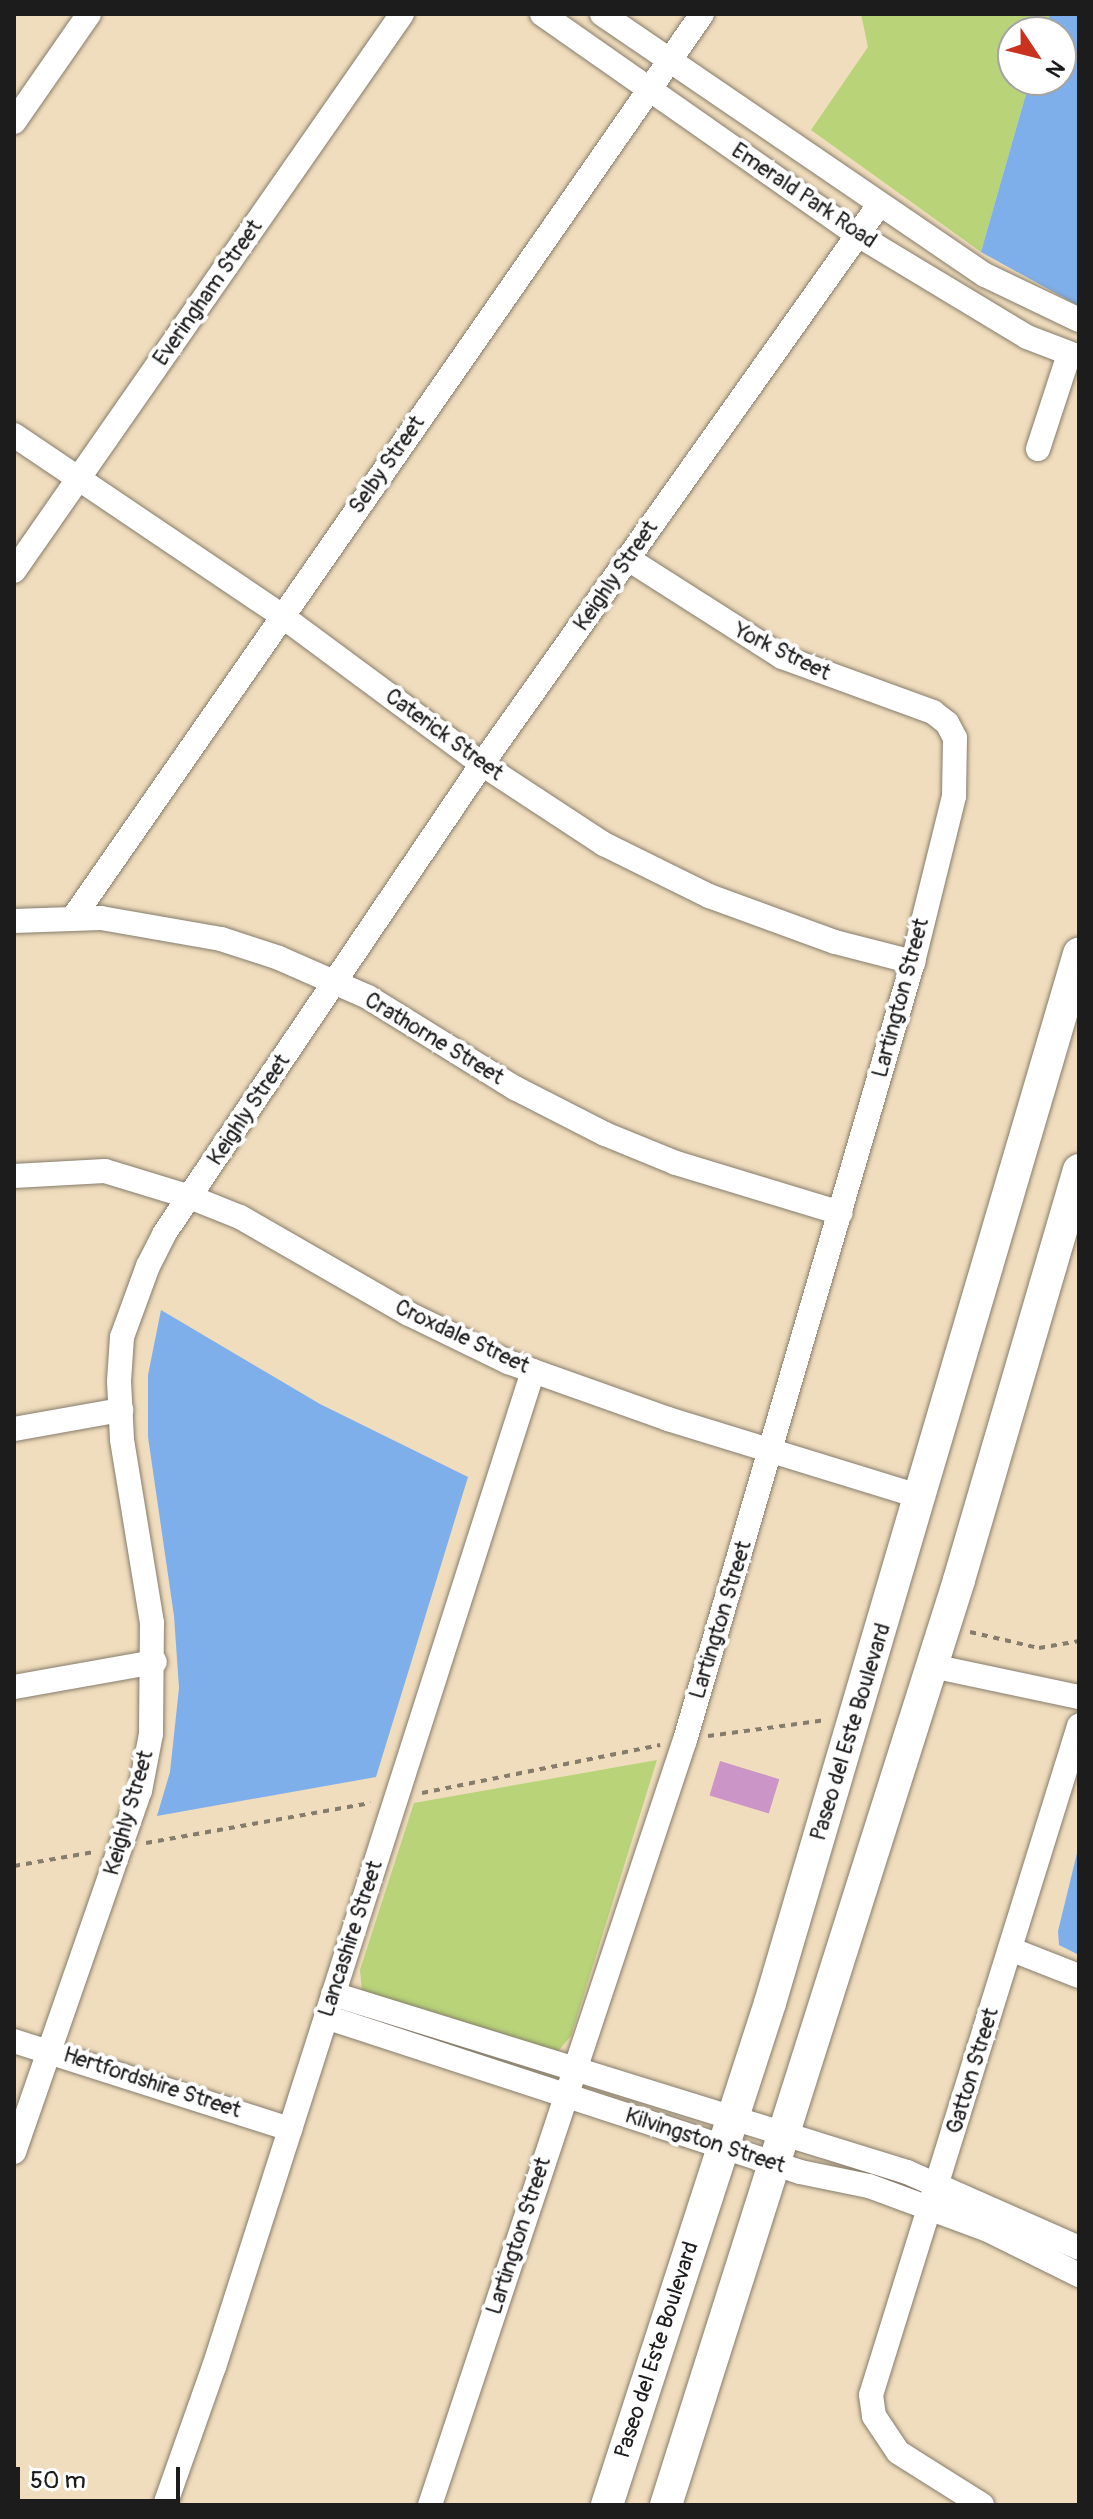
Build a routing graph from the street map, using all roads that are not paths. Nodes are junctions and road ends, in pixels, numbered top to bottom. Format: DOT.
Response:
graph roads {
  1 [pos="89,14"];
  2 [pos="402,14"];
  3 [pos="542,14"];
  4 [pos="602,14"];
  5 [pos="702,14"];
  6 [pos="669,61"];
  7 [pos="649,89"];
  8 [pos="14,122"];
  9 [pos="879,205"];
  10 [pos="858,235"];
  11 [pos="1079,320"];
  12 [pos="1074,355"];
  13 [pos="14,435"];
  14 [pos="1038,449"];
  15 [pos="78,480"];
  16 [pos="628,559"];
  17 [pos="14,571"];
  18 [pos="282,616"];
  19 [pos="947,723"];
  20 [pos="482,764"];
  21 [pos="73,918"];
  22 [pos="14,921"];
  23 [pos="1079,954"];
  24 [pos="913,962"];
  25 [pos="334,983"];
  26 [pos="1079,1170"];
  27 [pos="14,1176"];
  28 [pos="190,1197"];
  29 [pos="841,1213"];
  30 [pos="533,1371"];
  31 [pos="121,1410"];
  32 [pos="14,1429"];
  33 [pos="772,1452"];
  34 [pos="921,1497"];
  35 [pos="155,1662"];
  36 [pos="932,1666"];
  37 [pos="14,1687"];
  38 [pos="1079,1697"];
  39 [pos="1079,1726"];
  40 [pos="1010,1949"];
  41 [pos="1079,1976"];
  42 [pos="330,2006"];
  43 [pos="14,2041"];
  44 [pos="50,2049"];
  45 [pos="574,2067"];
  46 [pos="565,2095"];
  47 [pos="733,2116"];
  48 [pos="290,2129"];
  49 [pos="785,2131"];
  50 [pos="723,2146"];
  51 [pos="14,2152"];
  52 [pos="774,2163"];
  53 [pos="938,2185"];
  54 [pos="930,2209"];
  55 [pos="1079,2248"];
  56 [pos="1079,2275"];
  57 [pos="165,2505"];
  58 [pos="430,2505"];
  59 [pos="607,2505"];
  60 [pos="666,2505"];
  61 [pos="982,2505"];
  1 -- 8 [label="street"];
  2 -- 15 [label="street, Everingham Street"];
  3 -- 7 [label="street, Emerald Park Road"];
  4 -- 6 [label="street, Emerald Park Road"];
  5 -- 6 [label="street, Selby Street"];
  6 -- 7 [label="street, Selby Street"];
  6 -- 9 [label="street, Emerald Park Road"];
  7 -- 10 [label="street, Emerald Park Road"];
  7 -- 18 [label="street, Selby Street"];
  9 -- 10 [label="street, Keighly Street"];
  9 -- 11 [label="street, Emerald Park Road"];
  10 -- 12 [label="street, Emerald Park Road"];
  10 -- 16 [label="street, Keighly Street"];
  12 -- 14 [label="street"];
  13 -- 15 [label="street, Caterick Street"];
  15 -- 17 [label="street, Everingham Street"];
  15 -- 18 [label="street, Caterick Street"];
  16 -- 19 [label="street, York Street"];
  16 -- 20 [label="street, Keighly Street"];
  18 -- 20 [label="street, Caterick Street"];
  18 -- 21 [label="street, Selby Street"];
  19 -- 24 [label="street, Lartington Street"];
  20 -- 24 [label="street, Caterick Street"];
  20 -- 25 [label="street, Keighly Street"];
  21 -- 22 [label="street, Crathorne Street"];
  21 -- 25 [label="street, Crathorne Street"];
  23 -- 34 [label="main road, Paseo del Este Boulevard"];
  24 -- 29 [label="street, Lartington Street"];
  25 -- 28 [label="street, Keighly Street"];
  25 -- 29 [label="street, Crathorne Street"];
  26 -- 36 [label="main road"];
  27 -- 28 [label="street, Croxdale Street"];
  28 -- 30 [label="street, Croxdale Street"];
  28 -- 31 [label="street, Keighly Street"];
  29 -- 33 [label="street, Lartington Street"];
  30 -- 33 [label="street, Croxdale Street"];
  30 -- 42 [label="street, Lancashire Street"];
  31 -- 32 [label="street"];
  31 -- 35 [label="street, Keighly Street"];
  33 -- 34 [label="street, Croxdale Street"];
  33 -- 45 [label="street, Lartington Street"];
  34 -- 47 [label="main road, Paseo del Este Boulevard"];
  35 -- 37 [label="street"];
  35 -- 44 [label="street, Keighly Street"];
  36 -- 38 [label="street"];
  36 -- 49 [label="main road"];
  39 -- 40 [label="street, Gatton Street"];
  40 -- 41 [label="street"];
  40 -- 53 [label="street, Gatton Street"];
  42 -- 45 [label="street, Kilvingston Street"];
  42 -- 46 [label="street, Kilvingston Street"];
  42 -- 48 [label="street, Lancashire Street"];
  43 -- 44 [label="street, Hertfordshire Street"];
  44 -- 48 [label="street, Hertfordshire Street"];
  44 -- 51 [label="street, Keighly Street"];
  45 -- 46 [label="street, Lartington Street"];
  45 -- 47 [label="street, Kilvingston Street"];
  46 -- 50 [label="street, Kilvingston Street"];
  46 -- 58 [label="street, Lartington Street"];
  47 -- 49 [label="street, Kilvingston Street"];
  47 -- 50 [label="main road, Paseo del Este Boulevard"];
  48 -- 57 [label="street, Lancashire Street"];
  49 -- 52 [label="main road"];
  49 -- 53 [label="street, Kilvingston Street"];
  50 -- 52 [label="street, Kilvingston Street"];
  50 -- 59 [label="main road, Paseo del Este Boulevard"];
  52 -- 54 [label="street, Kilvingston Street"];
  52 -- 60 [label="main road"];
  53 -- 54 [label="street, Gatton Street"];
  53 -- 55 [label="street, Kilvingston Street"];
  54 -- 56 [label="street, Kilvingston Street"];
  54 -- 61 [label="street, Gatton Street"];
}
